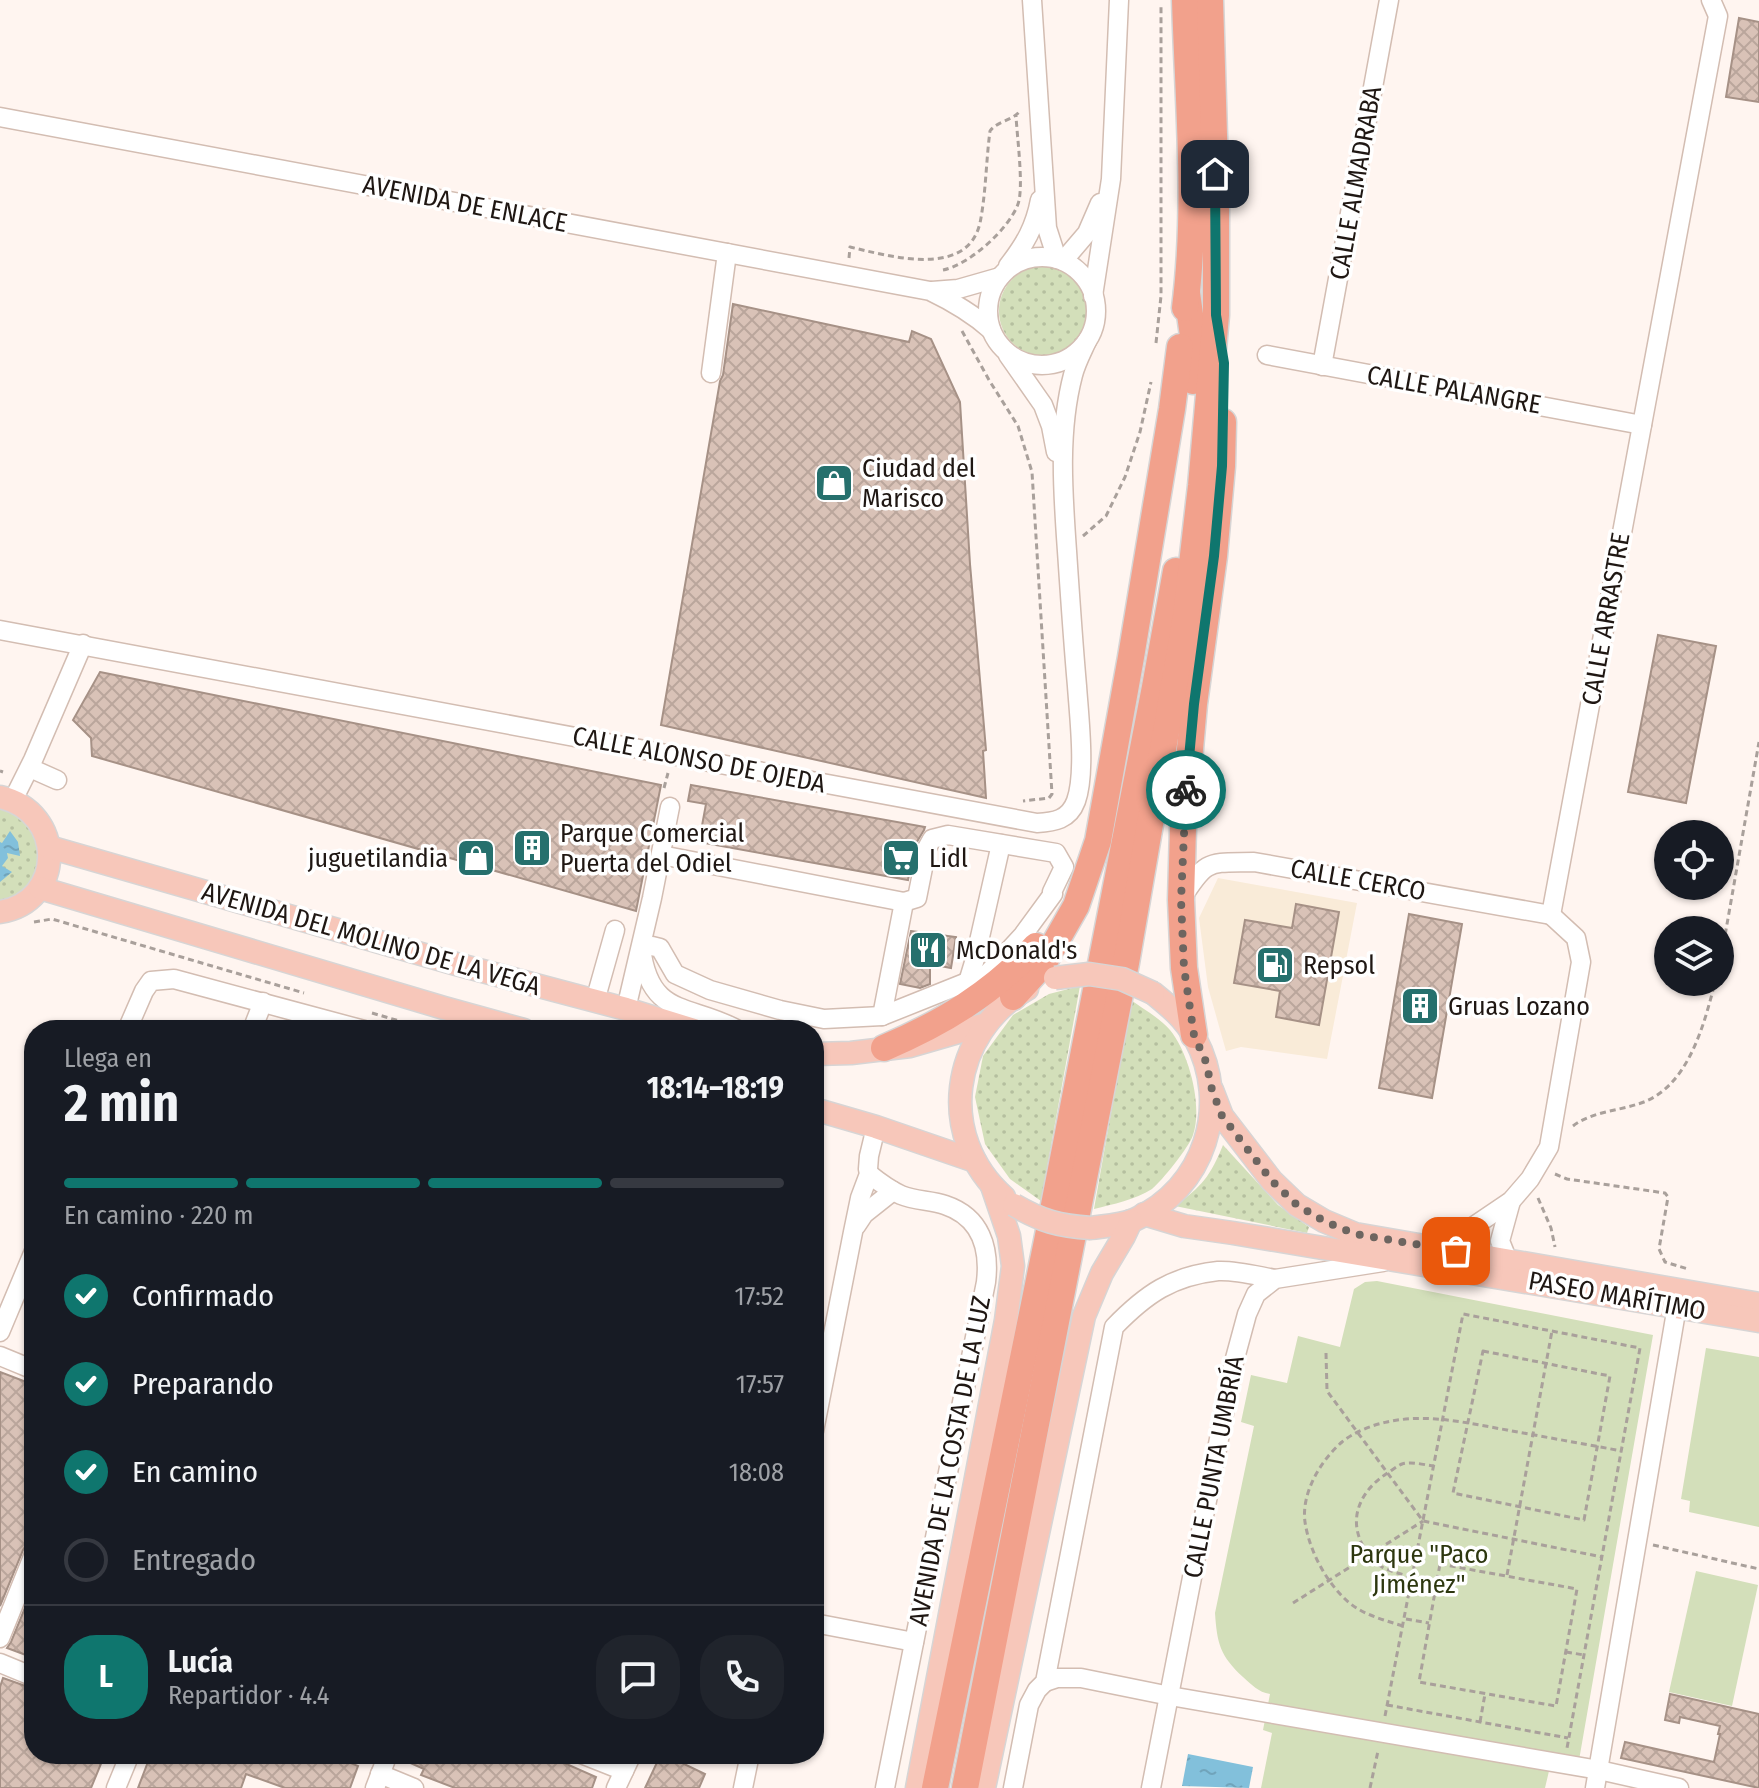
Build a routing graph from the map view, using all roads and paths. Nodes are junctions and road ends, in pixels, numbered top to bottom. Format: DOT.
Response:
graph roads {
  1 [pos="1032,0"];
  2 [pos="1119,0"];
  3 [pos="1162,0"];
  4 [pos="1185,0"];
  5 [pos="1210,0"];
  6 [pos="1389,0"];
  7 [pos="1714,8"];
  8 [pos="1199,60"];
  9 [pos="1022,109"];
  10 [pos="1016,116"];
  11 [pos="0,117"];
  12 [pos="1044,177"];
  13 [pos="1111,179"];
  14 [pos="850,247"];
  15 [pos="727,253"];
  16 [pos="1060,260"];
  17 [pos="938,270"];
  18 [pos="1002,274"];
  19 [pos="930,291"];
  20 [pos="1187,293"];
  21 [pos="1093,296"];
  22 [pos="1216,315"];
  23 [pos="961,329"];
  24 [pos="991,330"];
  25 [pos="1087,341"];
  26 [pos="1006,353"];
  27 [pos="1155,353"];
  28 [pos="1267,355"];
  29 [pos="1322,366"];
  30 [pos="711,373"];
  31 [pos="1151,381"];
  32 [pos="1642,425"];
  33 [pos="1063,484"];
  34 [pos="1083,536"];
  35 [pos="0,630"];
  36 [pos="83,644"];
  37 [pos="1759,742"];
  38 [pos="30,768"];
  39 [pos="671,773"];
  40 [pos="57,780"];
  41 [pos="664,788"];
  42 [pos="6,799"];
  43 [pos="1021,801"];
  44 [pos="670,807"];
  45 [pos="1001,844"];
  46 [pos="49,847"];
  47 [pos="661,855"];
  48 [pos="40,888"];
  49 [pos="1181,900"];
  50 [pos="904,902"];
  51 [pos="1076,906"];
  52 [pos="0,912"];
  53 [pos="1551,915"];
  54 [pos="1728,916"];
  55 [pos="24,926"];
  56 [pos="615,930"];
  57 [pos="641,948"];
  58 [pos="968,982"];
  59 [pos="308,994"];
  60 [pos="1712,996"];
  61 [pos="1013,997"];
  62 [pos="595,1001"];
  63 [pos="263,1002"];
  64 [pos="626,1009"];
  65 [pos="882,1016"];
  66 [pos="131,1020"];
  67 [pos="256,1020"];
  68 [pos="361,1020"];
  69 [pos="488,1020"];
  70 [pos="662,1020"];
  71 [pos="711,1020"];
  72 [pos="986,1024"];
  73 [pos="1194,1035"];
  74 [pos="884,1048"];
  75 [pos="824,1054"];
  76 [pos="1212,1090"];
  77 [pos="824,1112"];
  78 [pos="876,1127"];
  79 [pos="1567,1136"];
  80 [pos="975,1161"];
  81 [pos="869,1174"];
  82 [pos="1556,1174"];
  83 [pos="1530,1179"];
  84 [pos="992,1186"];
  85 [pos="893,1191"];
  86 [pos="1511,1201"];
  87 [pos="1137,1218"];
  88 [pos="853,1232"];
  89 [pos="1430,1247"];
  90 [pos="1557,1255"];
  91 [pos="1398,1260"];
  92 [pos="1508,1261"];
  93 [pos="1698,1272"];
  94 [pos="24,1275"];
  95 [pos="1275,1279"];
  96 [pos="1759,1304"];
  97 [pos="1677,1306"];
  98 [pos="1759,1321"];
  99 [pos="1552,1331"];
  100 [pos="0,1332"];
  101 [pos="824,1344"];
  102 [pos="1326,1353"];
  103 [pos="0,1356"];
  104 [pos="1546,1363"];
  105 [pos="24,1366"];
  106 [pos="1443,1419"];
  107 [pos="1469,1423"];
  108 [pos="1357,1432"];
  109 [pos="1533,1435"];
  110 [pos="1597,1447"];
  111 [pos="1622,1451"];
  112 [pos="1434,1466"];
  113 [pos="1387,1474"];
  114 [pos="1520,1507"];
  115 [pos="1423,1521"];
  116 [pos="1514,1540"];
  117 [pos="1638,1541"];
  118 [pos="1368,1555"];
  119 [pos="1602,1557"];
  120 [pos="1759,1569"];
  121 [pos="1506,1576"];
  122 [pos="1412,1577"];
  123 [pos="24,1579"];
  124 [pos="1329,1580"];
  125 [pos="1293,1603"];
  126 [pos="1404,1618"];
  127 [pos="1429,1623"];
  128 [pos="824,1625"];
  129 [pos="1403,1626"];
  130 [pos="0,1638"];
  131 [pos="914,1642"];
  132 [pos="1566,1652"];
  133 [pos="1584,1655"];
  134 [pos="0,1663"];
  135 [pos="24,1673"];
  136 [pos="1045,1682"];
  137 [pos="1485,1694"];
  138 [pos="1170,1696"];
  139 [pos="1387,1705"];
  140 [pos="1480,1722"];
  141 [pos="1382,1732"];
  142 [pos="1569,1738"];
  143 [pos="126,1764"];
  144 [pos="748,1764"];
  145 [pos="1565,1764"];
  146 [pos="1597,1779"];
  147 [pos="378,1781"];
  148 [pos="116,1788"];
  149 [pos="414,1788"];
  150 [pos="743,1788"];
  151 [pos="885,1788"];
  152 [pos="917,1788"];
  153 [pos="935,1788"];
  154 [pos="965,1788"];
  155 [pos="984,1788"];
  156 [pos="1013,1788"];
  157 [pos="1151,1788"];
  158 [pos="1370,1788"];
  159 [pos="1679,1788"];
  1 -- 12 [label="street"];
  2 -- 13 [label="street"];
  3 -- 27 [label="path"];
  4 -- 8 [label="highway"];
  5 -- 8 [label="highway"];
  6 -- 29 [label="street, CALLE ALMADRABA"];
  7 -- 32 [label="street, CALLE ARRASTRE"];
  8 -- 20 [label="highway"];
  8 -- 22 [label="highway"];
  9 -- 10 [label="path"];
  10 -- 14 [label="path"];
  10 -- 17 [label="path"];
  11 -- 15 [label="street, AVENIDA DE ENLACE"];
  12 -- 16 [label="street"];
  12 -- 18 [label="street"];
  13 -- 16 [label="street"];
  13 -- 21 [label="street"];
  15 -- 19 [label="street, AVENIDA DE ENLACE"];
  15 -- 30 [label="street"];
  16 -- 18 [label="street"];
  16 -- 21 [label="street"];
  18 -- 19 [label="street, AVENIDA DE ENLACE"];
  18 -- 24 [label="street"];
  19 -- 24 [label="street, AVENIDA DE ENLACE"];
  20 -- 51 [label="highway"];
  20 -- 153 [label="highway"];
  21 -- 25 [label="street"];
  22 -- 49 [label="highway"];
  22 -- 154 [label="highway"];
  23 -- 43 [label="path"];
  24 -- 26 [label="street"];
  25 -- 26 [label="street"];
  25 -- 33 [label="street, CALLE ALONSO DE OJEDA"];
  26 -- 33 [label="street, CALLE ALONSO DE OJEDA"];
  28 -- 29 [label="street, CALLE PALANGRE"];
  29 -- 32 [label="street, CALLE PALANGRE"];
  31 -- 34 [label="path"];
  32 -- 53 [label="street, CALLE ARRASTRE"];
  33 -- 36 [label="street, CALLE ALONSO DE OJEDA"];
  35 -- 36 [label="street, CALLE ALONSO DE OJEDA"];
  36 -- 38 [label="street"];
  37 -- 54 [label="path"];
  38 -- 40 [label="street"];
  38 -- 42 [label="street"];
  39 -- 41 [label="path"];
  42 -- 46 [label="main road"];
  44 -- 47 [label="street"];
  45 -- 50 [label="street"];
  45 -- 58 [label="street"];
  45 -- 58 [label="street"];
  46 -- 48 [label="main road"];
  46 -- 62 [label="main road, AVENIDA DEL MOLINO DE LA VEGA"];
  47 -- 50 [label="street"];
  47 -- 57 [label="street"];
  48 -- 52 [label="main road"];
  48 -- 69 [label="main road, AVENIDA DEL MOLINO DE LA VEGA"];
  49 -- 53 [label="street, CALLE CERCO"];
  49 -- 73 [label="highway"];
  50 -- 65 [label="street"];
  51 -- 61 [label="highway"];
  51 -- 74 [label="highway"];
  53 -- 83 [label="street"];
  55 -- 59 [label="path"];
  56 -- 62 [label="street"];
  57 -- 64 [label="street"];
  57 -- 65 [label="street"];
  57 -- 71 [label="street"];
  58 -- 65 [label="street"];
  60 -- 79 [label="path"];
  61 -- 72 [label="main road"];
  61 -- 73 [label="main road, bridge"];
  62 -- 64 [label="main road, AVENIDA DEL MOLINO DE LA VEGA"];
  63 -- 66 [label="street"];
  63 -- 67 [label="street"];
  63 -- 68 [label="street"];
  64 -- 70 [label="main road, AVENIDA DEL MOLINO DE LA VEGA"];
  72 -- 74 [label="main road"];
  72 -- 80 [label="main road"];
  73 -- 76 [label="main road"];
  74 -- 75 [label="main road"];
  76 -- 87 [label="main road"];
  76 -- 89 [label="main road, PASEO MARÍTIMO"];
  77 -- 78 [label="main road"];
  78 -- 80 [label="main road"];
  78 -- 81 [label="street"];
  80 -- 84 [label="main road"];
  81 -- 85 [label="street, AVENIDA DE LA COSTA DE LA LUZ"];
  81 -- 88 [label="street"];
  82 -- 93 [label="path"];
  83 -- 86 [label="street"];
  83 -- 90 [label="path"];
  84 -- 87 [label="main road, bridge"];
  84 -- 152 [label="main road"];
  85 -- 88 [label="street"];
  85 -- 131 [label="street, AVENIDA DE LA COSTA DE LA LUZ"];
  86 -- 89 [label="street"];
  86 -- 92 [label="street"];
  87 -- 91 [label="main road, PASEO MARÍTIMO"];
  87 -- 155 [label="main road"];
  88 -- 101 [label="street"];
  89 -- 92 [label="main road, PASEO MARÍTIMO"];
  91 -- 95 [label="street"];
  91 -- 97 [label="main road, PASEO MARÍTIMO"];
  92 -- 96 [label="main road, PASEO MARÍTIMO"];
  94 -- 100 [label="street"];
  95 -- 136 [label="street"];
  95 -- 138 [label="street, CALLE PUNTA UMBRÍA"];
  97 -- 98 [label="main road, PASEO MARÍTIMO"];
  97 -- 117 [label="street"];
  99 -- 104 [label="path"];
  99 -- 106 [label="path"];
  99 -- 111 [label="path"];
  102 -- 108 [label="path"];
  103 -- 105 [label="street"];
  104 -- 107 [label="path"];
  104 -- 109 [label="path"];
  104 -- 110 [label="path"];
  106 -- 107 [label="path"];
  106 -- 108 [label="path"];
  106 -- 112 [label="path"];
  107 -- 109 [label="path"];
  107 -- 114 [label="path"];
  108 -- 113 [label="path"];
  108 -- 124 [label="path"];
  109 -- 110 [label="path"];
  109 -- 114 [label="path"];
  110 -- 111 [label="path"];
  110 -- 114 [label="path"];
  111 -- 119 [label="path"];
  112 -- 113 [label="path"];
  112 -- 115 [label="path"];
  113 -- 115 [label="path"];
  113 -- 118 [label="path"];
  114 -- 116 [label="path"];
  115 -- 116 [label="path"];
  115 -- 118 [label="path"];
  115 -- 122 [label="path"];
  116 -- 119 [label="path"];
  116 -- 121 [label="path"];
  117 -- 120 [label="path"];
  117 -- 146 [label="street"];
  118 -- 122 [label="path"];
  118 -- 124 [label="path"];
  119 -- 133 [label="path"];
  121 -- 127 [label="path"];
  121 -- 132 [label="path"];
  122 -- 126 [label="path"];
  123 -- 130 [label="street"];
  124 -- 125 [label="path"];
  124 -- 129 [label="path"];
  126 -- 127 [label="path"];
  126 -- 129 [label="path"];
  127 -- 137 [label="path"];
  128 -- 131 [label="street"];
  129 -- 139 [label="path"];
  131 -- 151 [label="street, AVENIDA DE LA COSTA DE LA LUZ"];
  132 -- 133 [label="path"];
  132 -- 137 [label="path"];
  133 -- 142 [label="path"];
  134 -- 135 [label="street"];
  136 -- 138 [label="street"];
  136 -- 156 [label="street"];
  137 -- 140 [label="path"];
  138 -- 141 [label="street"];
  138 -- 157 [label="street, CALLE PUNTA UMBRÍA"];
  139 -- 140 [label="path"];
  139 -- 141 [label="path"];
  140 -- 142 [label="path"];
  141 -- 145 [label="street"];
  141 -- 158 [label="path"];
  142 -- 145 [label="path"];
  143 -- 148 [label="street"];
  144 -- 150 [label="street"];
  145 -- 146 [label="street"];
  146 -- 159 [label="street"];
  147 -- 149 [label="street"];
}
